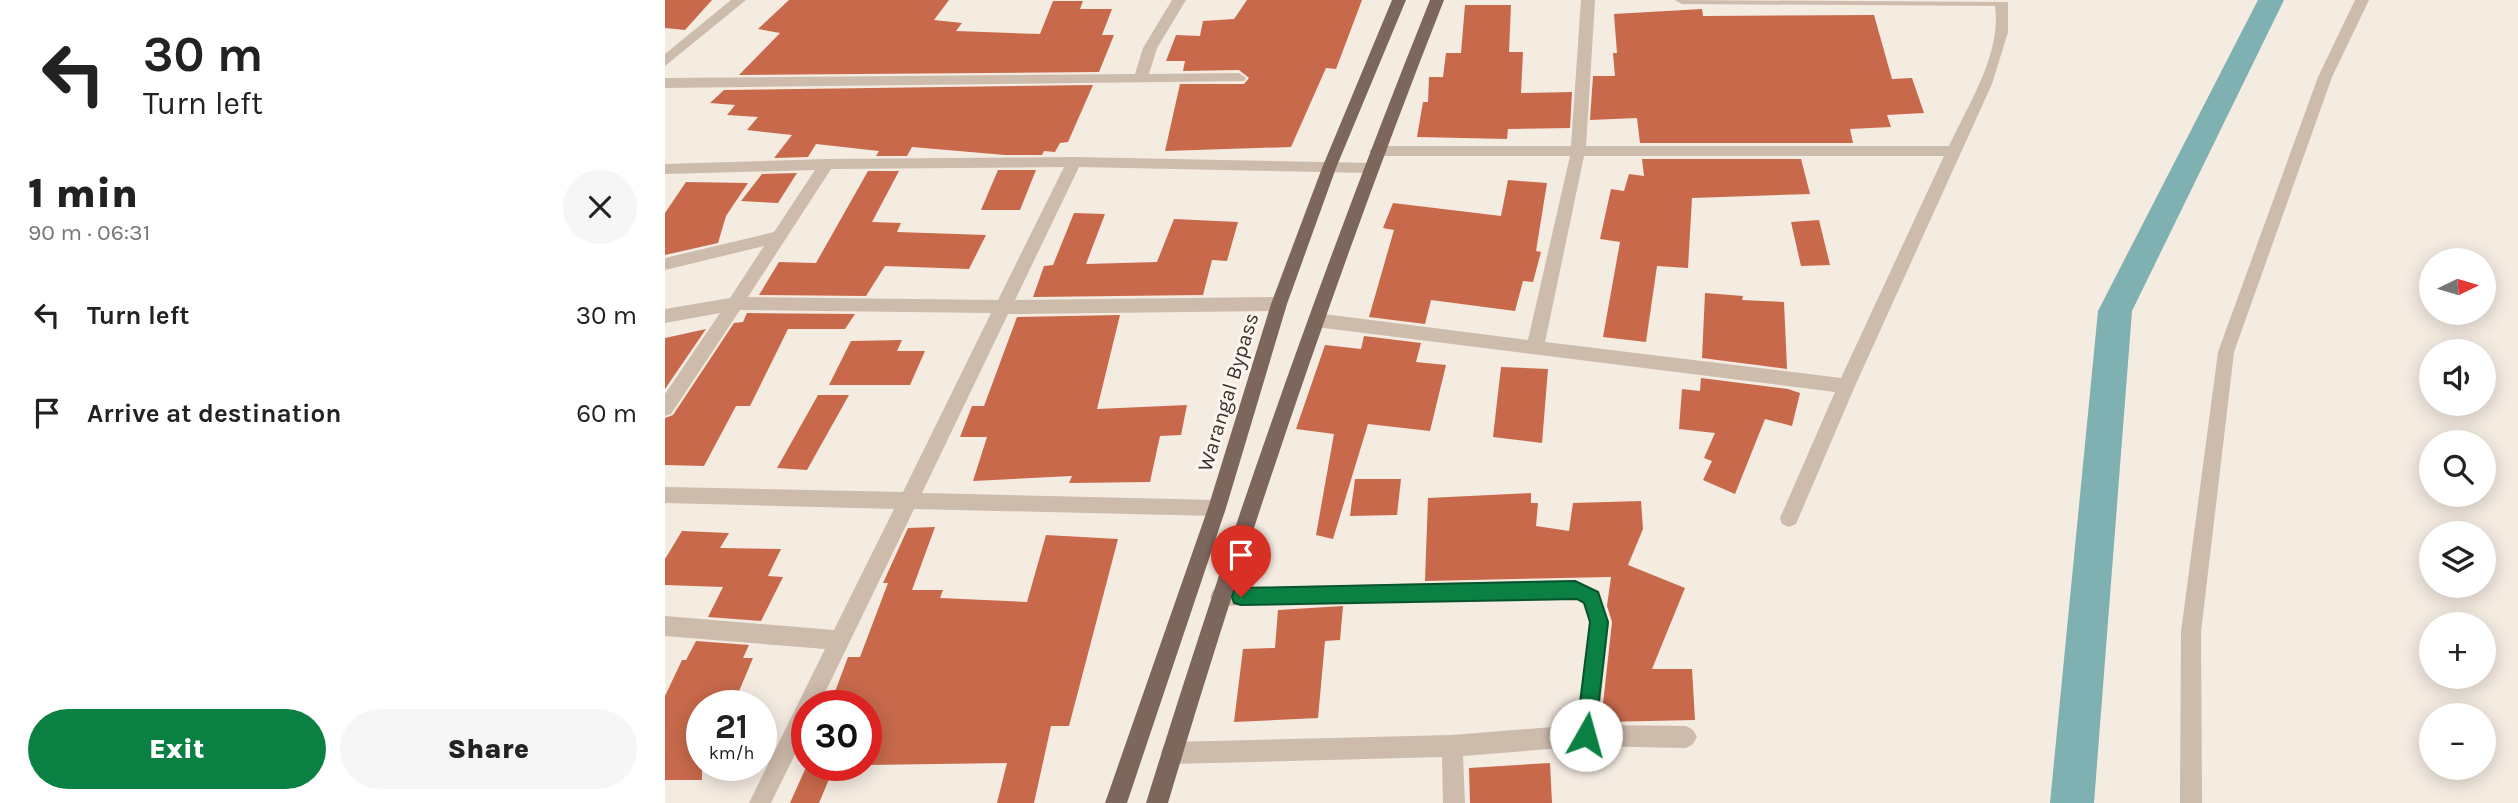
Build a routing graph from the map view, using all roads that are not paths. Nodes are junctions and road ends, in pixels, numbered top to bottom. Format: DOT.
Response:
graph roads {
  1 [pos="739,0"];
  2 [pos="1178,0"];
  3 [pos="1399,0"];
  4 [pos="1437,0"];
  5 [pos="1588,0"];
  6 [pos="1682,0"];
  7 [pos="2361,0"];
  8 [pos="2000,1"];
  9 [pos="665,46"];
  10 [pos="682,47"];
  11 [pos="665,61"];
  12 [pos="1141,78"];
  13 [pos="1239,78"];
  14 [pos="665,83"];
  15 [pos="1376,151"];
  16 [pos="1952,151"];
  17 [pos="1578,152"];
  18 [pos="1074,162"];
  19 [pos="827,164"];
  20 [pos="1329,168"];
  21 [pos="1371,168"];
  22 [pos="665,169"];
  23 [pos="781,236"];
  24 [pos="665,264"];
  25 [pos="736,303"];
  26 [pos="1279,304"];
  27 [pos="1003,307"];
  28 [pos="665,316"];
  29 [pos="1317,320"];
  30 [pos="1535,347"];
  31 [pos="1846,386"];
  32 [pos="665,409"];
  33 [pos="665,495"];
  34 [pos="907,502"];
  35 [pos="1217,508"];
  36 [pos="1789,518"];
  37 [pos="1220,597"];
  38 [pos="665,626"];
  39 [pos="840,640"];
  40 [pos="815,690"];
  41 [pos="1586,735"];
  42 [pos="1686,737"];
  43 [pos="791,739"];
  44 [pos="1452,746"];
  45 [pos="1172,753"];
  46 [pos="760,803"];
  47 [pos="1116,803"];
  48 [pos="1157,803"];
  49 [pos="1454,803"];
  50 [pos="2191,803"];
  1 -- 10 [label="street"];
  2 -- 12 [label="street"];
  3 -- 20 [label="main road, Warangal Bypass"];
  4 -- 15 [label="main road"];
  5 -- 17 [label="street"];
  6 -- 8 [label="street"];
  7 -- 50 [label="street"];
  8 -- 16 [label="street"];
  9 -- 10 [label="street"];
  10 -- 11 [label="street"];
  12 -- 13 [label="street"];
  12 -- 14 [label="street"];
  15 -- 17 [label="street"];
  15 -- 21 [label="main road"];
  16 -- 17 [label="street"];
  16 -- 31 [label="street"];
  17 -- 30 [label="street"];
  18 -- 19 [label="street"];
  18 -- 20 [label="street"];
  18 -- 27 [label="street"];
  19 -- 22 [label="street"];
  19 -- 23 [label="street"];
  20 -- 21 [label="street"];
  20 -- 26 [label="main road, Warangal Bypass"];
  21 -- 29 [label="main road"];
  23 -- 24 [label="street"];
  23 -- 25 [label="street"];
  25 -- 27 [label="street"];
  25 -- 28 [label="street"];
  25 -- 32 [label="street"];
  26 -- 27 [label="street"];
  26 -- 35 [label="main road, Warangal Bypass"];
  27 -- 34 [label="street"];
  29 -- 30 [label="street"];
  29 -- 37 [label="main road"];
  30 -- 31 [label="street"];
  31 -- 36 [label="street"];
  33 -- 34 [label="street"];
  34 -- 35 [label="street"];
  34 -- 39 [label="street"];
  35 -- 47 [label="main road, Warangal Bypass"];
  37 -- 41 [label="street"];
  37 -- 45 [label="main road"];
  38 -- 39 [label="street"];
  39 -- 40 [label="street"];
  41 -- 42 [label="street"];
  41 -- 44 [label="street"];
  43 -- 46 [label="street"];
  44 -- 45 [label="street"];
  44 -- 49 [label="street"];
  45 -- 48 [label="main road"];
}
